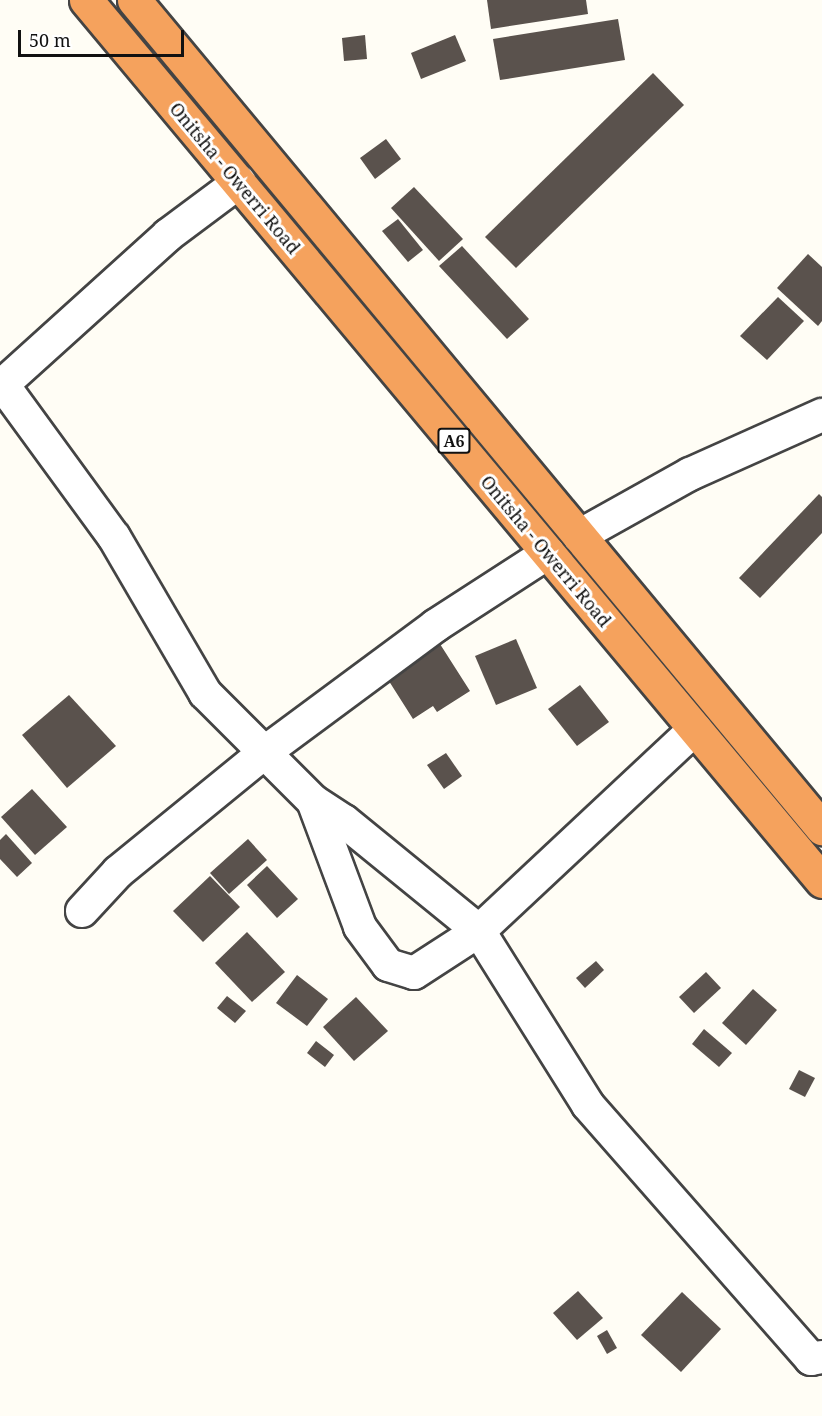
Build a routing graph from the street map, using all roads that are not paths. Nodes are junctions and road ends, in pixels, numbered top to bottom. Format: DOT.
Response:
graph roads {
  1 [pos="86,0"];
  2 [pos="134,0"];
  3 [pos="238,182"];
  4 [pos="1,386"];
  5 [pos="822,415"];
  6 [pos="579,536"];
  7 [pos="548,553"];
  8 [pos="695,729"];
  9 [pos="265,752"];
  10 [pos="313,801"];
  11 [pos="822,828"];
  12 [pos="822,881"];
  13 [pos="82,911"];
  14 [pos="479,931"];
  15 [pos="822,1357"];
  1 -- 3 [label="highway, Onitsha - Owerri Road / A6"];
  2 -- 6 [label="highway, Onitsha - Owerri Road / A6"];
  3 -- 4 [label="street"];
  3 -- 7 [label="highway, Onitsha - Owerri Road / A6"];
  4 -- 9 [label="street"];
  5 -- 6 [label="street"];
  6 -- 11 [label="highway, Onitsha - Owerri Road / A6"];
  7 -- 8 [label="highway, Onitsha - Owerri Road / A6"];
  7 -- 9 [label="street"];
  8 -- 12 [label="highway, Onitsha - Owerri Road / A6"];
  8 -- 14 [label="street"];
  9 -- 10 [label="street"];
  9 -- 13 [label="street"];
  10 -- 14 [label="street"];
  10 -- 14 [label="street"];
  14 -- 15 [label="street"];
}
